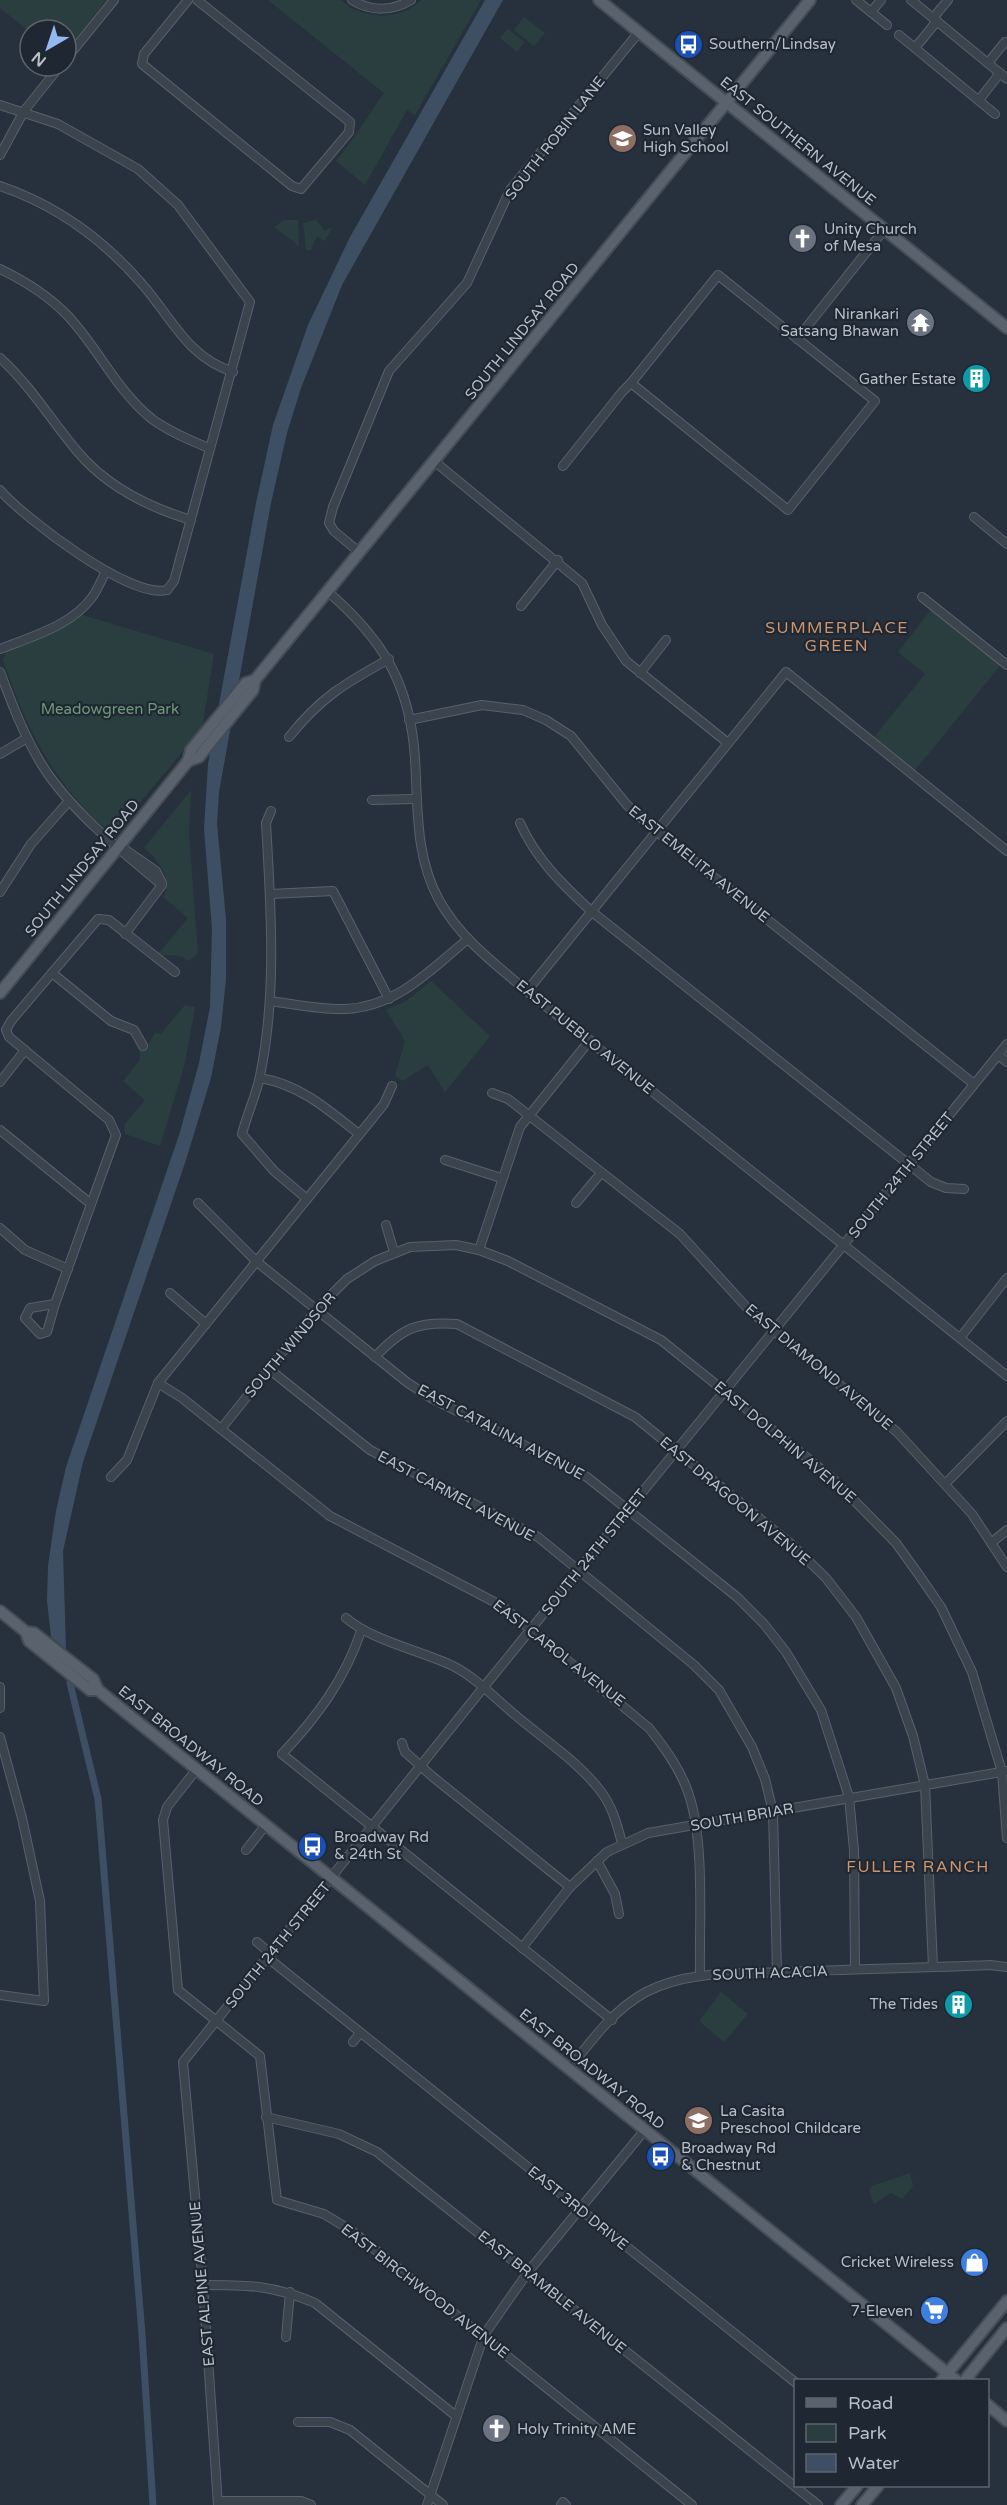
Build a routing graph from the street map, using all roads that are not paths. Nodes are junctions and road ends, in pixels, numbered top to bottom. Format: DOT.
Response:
graph roads {
  1 [pos="114,0"];
  2 [pos="188,0"];
  3 [pos="197,0"];
  4 [pos="352,0"];
  5 [pos="411,0"];
  6 [pos="599,0"];
  7 [pos="810,0"];
  8 [pos="856,0"];
  9 [pos="881,0"];
  10 [pos="911,0"];
  11 [pos="948,0"];
  12 [pos="871,12"];
  13 [pos="935,20"];
  14 [pos="887,25"];
  15 [pos="639,32"];
  16 [pos="899,35"];
  17 [pos="1005,42"];
  18 [pos="78,44"];
  19 [pos="915,48"];
  20 [pos="988,63"];
  21 [pos="1004,76"];
  22 [pos="50,78"];
  23 [pos="979,100"];
  24 [pos="726,103"];
  25 [pos="0,105"];
  26 [pos="24,111"];
  27 [pos="995,114"];
  28 [pos="0,155"];
  29 [pos="0,186"];
  30 [pos="884,230"];
  31 [pos="0,269"];
  32 [pos="1007,328"];
  33 [pos="797,339"];
  34 [pos="0,358"];
  35 [pos="233,372"];
  36 [pos="631,383"];
  37 [pos="209,448"];
  38 [pos="434,461"];
  39 [pos="563,466"];
  40 [pos="0,490"];
  41 [pos="974,517"];
  42 [pos="191,520"];
  43 [pos="1007,544"];
  44 [pos="360,552"];
  45 [pos="558,560"];
  46 [pos="106,571"];
  47 [pos="327,591"];
  48 [pos="922,597"];
  49 [pos="521,606"];
  50 [pos="666,640"];
  51 [pos="0,649"];
  52 [pos="389,659"];
  53 [pos="1007,665"];
  54 [pos="0,672"];
  55 [pos="640,673"];
  56 [pos="255,680"];
  57 [pos="409,720"];
  58 [pos="289,737"];
  59 [pos="27,738"];
  60 [pos="728,743"];
  61 [pos="0,754"];
  62 [pos="188,761"];
  63 [pos="415,799"];
  64 [pos="372,800"];
  65 [pos="69,801"];
  66 [pos="271,811"];
  67 [pos="520,823"];
  68 [pos="656,831"];
  69 [pos="119,846"];
  70 [pos="1007,851"];
  71 [pos="0,892"];
  72 [pos="270,894"];
  73 [pos="591,910"];
  74 [pos="125,934"];
  75 [pos="468,939"];
  76 [pos="175,972"];
  77 [pos="52,973"];
  78 [pos="527,991"];
  79 [pos="0,993"];
  80 [pos="389,999"];
  81 [pos="270,1001"];
  82 [pos="590,1040"];
  83 [pos="1007,1044"];
  84 [pos="142,1046"];
  85 [pos="25,1050"];
  86 [pos="998,1055"];
  87 [pos="1007,1062"];
  88 [pos="260,1078"];
  89 [pos="0,1082"];
  90 [pos="974,1084"];
  91 [pos="392,1086"];
  92 [pos="492,1093"];
  93 [pos="529,1116"];
  94 [pos="0,1130"];
  95 [pos="359,1134"];
  96 [pos="446,1160"];
  97 [pos="909,1166"];
  98 [pos="601,1173"];
  99 [pos="501,1178"];
  100 [pos="964,1188"];
  101 [pos="307,1199"];
  102 [pos="198,1203"];
  103 [pos="576,1203"];
  104 [pos="91,1204"];
  105 [pos="386,1225"];
  106 [pos="0,1228"];
  107 [pos="844,1246"];
  108 [pos="479,1250"];
  109 [pos="394,1252"];
  110 [pos="257,1262"];
  111 [pos="68,1269"];
  112 [pos="1007,1278"];
  113 [pos="170,1293"];
  114 [pos="55,1304"];
  115 [pos="317,1309"];
  116 [pos="206,1324"];
  117 [pos="774,1331"];
  118 [pos="960,1338"];
  119 [pos="375,1357"];
  120 [pos="269,1369"];
  121 [pos="1007,1376"];
  122 [pos="158,1383"];
  123 [pos="723,1391"];
  124 [pos="1007,1421"];
  125 [pos="221,1429"];
  126 [pos="676,1452"];
  127 [pos="111,1477"];
  128 [pos="946,1483"];
  129 [pos="628,1510"];
  130 [pos="1007,1530"];
  131 [pos="991,1543"];
  132 [pos="1007,1567"];
  133 [pos="579,1570"];
  134 [pos="0,1611"];
  135 [pos="346,1618"];
  136 [pos="531,1630"];
  137 [pos="361,1631"];
  138 [pos="26,1632"];
  139 [pos="0,1687"];
  140 [pos="483,1688"];
  141 [pos="98,1690"];
  142 [pos="0,1708"];
  143 [pos="0,1737"];
  144 [pos="402,1743"];
  145 [pos="421,1767"];
  146 [pos="196,1770"];
  147 [pos="1004,1771"];
  148 [pos="926,1785"];
  149 [pos="849,1797"];
  150 [pos="773,1812"];
  151 [pos="266,1826"];
  152 [pos="696,1826"];
  153 [pos="372,1827"];
  154 [pos="1007,1838"];
  155 [pos="622,1843"];
  156 [pos="246,1851"];
  157 [pos="597,1861"];
  158 [pos="332,1878"];
  159 [pos="570,1887"];
  160 [pos="619,1914"];
  161 [pos="257,1942"];
  162 [pos="522,1948"];
  163 [pos="270,1956"];
  164 [pos="933,1967"];
  165 [pos="1007,1967"];
  166 [pos="855,1969"];
  167 [pos="777,1972"];
  168 [pos="700,1976"];
  169 [pos="2,1995"];
  170 [pos="612,2019"];
  171 [pos="217,2020"];
  172 [pos="360,2032"];
  173 [pos="353,2042"];
  174 [pos="183,2062"];
  175 [pos="568,2069"];
  176 [pos="266,2117"];
  177 [pos="644,2131"];
  178 [pos="579,2209"];
  179 [pos="528,2272"];
  180 [pos="203,2285"];
  181 [pos="290,2292"];
  182 [pos="1007,2301"];
  183 [pos="1007,2328"];
  184 [pos="484,2335"];
  185 [pos="286,2337"];
  186 [pos="948,2378"];
  187 [pos="966,2379"];
  188 [pos="794,2382"];
  189 [pos="989,2408"];
  190 [pos="456,2416"];
  191 [pos="1007,2421"];
  192 [pos="298,2422"];
  193 [pos="794,2486"];
  194 [pos="796,2487"];
  195 [pos="856,2487"];
  196 [pos="877,2487"];
  197 [pos="431,2495"];
  198 [pos="218,2503"];
  199 [pos="310,2505"];
  200 [pos="427,2505"];
  201 [pos="443,2505"];
  202 [pos="561,2505"];
  203 [pos="566,2505"];
  204 [pos="692,2505"];
  205 [pos="818,2505"];
  206 [pos="841,2505"];
  207 [pos="862,2505"];
  1 -- 18 [label="street"];
  2 -- 3 [label="street"];
  4 -- 5 [label="street"];
  6 -- 15 [label="main road, EAST SOUTHERN AVENUE"];
  7 -- 24 [label="main road, SOUTH LINDSAY ROAD"];
  8 -- 12 [label="street"];
  9 -- 12 [label="street"];
  10 -- 13 [label="street"];
  11 -- 13 [label="street"];
  12 -- 14 [label="street"];
  13 -- 19 [label="street"];
  13 -- 20 [label="street"];
  15 -- 24 [label="main road, EAST SOUTHERN AVENUE"];
  15 -- 44 [label="street, SOUTH ROBIN LANE"];
  16 -- 19 [label="street"];
  17 -- 20 [label="street"];
  19 -- 23 [label="street"];
  20 -- 21 [label="street"];
  21 -- 23 [label="street"];
  22 -- 26 [label="street"];
  23 -- 27 [label="street"];
  24 -- 30 [label="main road, EAST SOUTHERN AVENUE"];
  24 -- 38 [label="main road, SOUTH LINDSAY ROAD"];
  25 -- 26 [label="street"];
  26 -- 28 [label="street"];
  26 -- 35 [label="street"];
  29 -- 35 [label="street"];
  30 -- 32 [label="main road, EAST SOUTHERN AVENUE"];
  30 -- 33 [label="street"];
  31 -- 37 [label="street"];
  33 -- 36 [label="street"];
  33 -- 36 [label="street"];
  34 -- 42 [label="street"];
  35 -- 37 [label="street"];
  36 -- 39 [label="street"];
  37 -- 42 [label="street"];
  38 -- 44 [label="main road, SOUTH LINDSAY ROAD"];
  38 -- 45 [label="street"];
  40 -- 46 [label="street"];
  41 -- 43 [label="street"];
  42 -- 46 [label="street"];
  44 -- 47 [label="main road, SOUTH LINDSAY ROAD"];
  45 -- 49 [label="street"];
  45 -- 55 [label="street"];
  46 -- 51 [label="street"];
  47 -- 52 [label="street, EAST PUEBLO AVENUE"];
  47 -- 56 [label="main road, SOUTH LINDSAY ROAD"];
  48 -- 53 [label="street"];
  50 -- 55 [label="street"];
  52 -- 57 [label="street, EAST PUEBLO AVENUE"];
  52 -- 58 [label="street"];
  54 -- 59 [label="street"];
  55 -- 60 [label="street"];
  56 -- 62 [label="main road, SOUTH LINDSAY ROAD"];
  56 -- 62 [label="main road, SOUTH LINDSAY ROAD"];
  57 -- 63 [label="street, EAST PUEBLO AVENUE"];
  57 -- 68 [label="street, EAST EMELITA AVENUE"];
  59 -- 61 [label="street"];
  59 -- 65 [label="street"];
  60 -- 68 [label="street"];
  60 -- 70 [label="street"];
  62 -- 69 [label="main road, SOUTH LINDSAY ROAD"];
  63 -- 64 [label="street"];
  63 -- 75 [label="street, EAST PUEBLO AVENUE"];
  65 -- 69 [label="street"];
  65 -- 71 [label="street"];
  66 -- 72 [label="street"];
  67 -- 73 [label="street"];
  68 -- 73 [label="street"];
  68 -- 90 [label="street, EAST EMELITA AVENUE"];
  69 -- 74 [label="street"];
  69 -- 79 [label="main road, SOUTH LINDSAY ROAD"];
  72 -- 80 [label="street"];
  72 -- 81 [label="street"];
  73 -- 78 [label="street"];
  73 -- 97 [label="street"];
  74 -- 76 [label="street"];
  74 -- 77 [label="street"];
  75 -- 78 [label="street, EAST PUEBLO AVENUE"];
  75 -- 80 [label="street"];
  77 -- 84 [label="street"];
  77 -- 85 [label="street"];
  78 -- 82 [label="street, EAST PUEBLO AVENUE"];
  80 -- 81 [label="street"];
  81 -- 88 [label="street"];
  82 -- 93 [label="street"];
  82 -- 107 [label="street, EAST PUEBLO AVENUE"];
  83 -- 86 [label="street, SOUTH 24TH STREET"];
  85 -- 89 [label="street"];
  85 -- 104 [label="street"];
  86 -- 87 [label="street"];
  86 -- 90 [label="street, SOUTH 24TH STREET"];
  88 -- 95 [label="street"];
  88 -- 101 [label="street"];
  90 -- 97 [label="street, SOUTH 24TH STREET"];
  91 -- 95 [label="street"];
  92 -- 93 [label="street, EAST DIAMOND AVENUE"];
  93 -- 98 [label="street, EAST DIAMOND AVENUE"];
  93 -- 99 [label="street"];
  94 -- 104 [label="street"];
  95 -- 101 [label="street"];
  96 -- 99 [label="street"];
  97 -- 100 [label="street"];
  97 -- 107 [label="street, SOUTH 24TH STREET"];
  98 -- 103 [label="street"];
  98 -- 117 [label="street, EAST DIAMOND AVENUE"];
  99 -- 108 [label="street"];
  101 -- 110 [label="street"];
  102 -- 110 [label="street, EAST CATALINA AVENUE"];
  104 -- 111 [label="street"];
  105 -- 109 [label="street"];
  106 -- 111 [label="street"];
  107 -- 117 [label="street, SOUTH 24TH STREET"];
  107 -- 118 [label="street, EAST PUEBLO AVENUE"];
  108 -- 109 [label="street, SOUTH WINDSOR"];
  108 -- 123 [label="street, EAST DOLPHIN AVENUE"];
  109 -- 115 [label="street, SOUTH WINDSOR"];
  110 -- 115 [label="street, EAST CATALINA AVENUE"];
  110 -- 116 [label="street"];
  111 -- 114 [label="street"];
  112 -- 118 [label="street"];
  113 -- 116 [label="street"];
  114 -- 114 [label="street"];
  115 -- 119 [label="street, EAST CATALINA AVENUE"];
  115 -- 120 [label="street, SOUTH WINDSOR"];
  116 -- 122 [label="street"];
  117 -- 123 [label="street, SOUTH 24TH STREET"];
  117 -- 128 [label="street, EAST DIAMOND AVENUE"];
  118 -- 121 [label="street, EAST PUEBLO AVENUE"];
  119 -- 126 [label="street, EAST DRAGOON AVENUE"];
  119 -- 129 [label="street, EAST CATALINA AVENUE"];
  120 -- 125 [label="street, SOUTH WINDSOR"];
  120 -- 133 [label="street, EAST CARMEL AVENUE"];
  122 -- 125 [label="street, EAST CAROL AVENUE"];
  122 -- 127 [label="street"];
  123 -- 126 [label="street, SOUTH 24TH STREET"];
  123 -- 147 [label="street, EAST DOLPHIN AVENUE"];
  124 -- 128 [label="street"];
  125 -- 136 [label="street, EAST CAROL AVENUE"];
  126 -- 129 [label="street, SOUTH 24TH STREET"];
  126 -- 148 [label="street, EAST DRAGOON AVENUE"];
  128 -- 131 [label="street, EAST DIAMOND AVENUE"];
  129 -- 133 [label="street, SOUTH 24TH STREET"];
  129 -- 149 [label="street, EAST CATALINA AVENUE"];
  130 -- 131 [label="street"];
  131 -- 132 [label="street, EAST DIAMOND AVENUE"];
  133 -- 136 [label="street, SOUTH 24TH STREET"];
  133 -- 150 [label="street, EAST CARMEL AVENUE"];
  134 -- 138 [label="main road, EAST BROADWAY ROAD"];
  135 -- 137 [label="street"];
  136 -- 140 [label="street, SOUTH 24TH STREET"];
  136 -- 152 [label="street, EAST CAROL AVENUE"];
  137 -- 140 [label="street"];
  137 -- 153 [label="street"];
  138 -- 141 [label="main road, EAST BROADWAY ROAD"];
  138 -- 141 [label="main road, EAST BROADWAY ROAD"];
  139 -- 142 [label="street"];
  140 -- 145 [label="street, SOUTH 24TH STREET"];
  140 -- 155 [label="street"];
  141 -- 146 [label="main road, EAST BROADWAY ROAD"];
  143 -- 169 [label="street"];
  144 -- 145 [label="street"];
  145 -- 153 [label="street, SOUTH 24TH STREET"];
  145 -- 159 [label="street"];
  146 -- 151 [label="main road, EAST BROADWAY ROAD"];
  146 -- 171 [label="street"];
  147 -- 148 [label="street, SOUTH BRIAR"];
  147 -- 154 [label="street, EAST DOLPHIN AVENUE"];
  148 -- 149 [label="street, SOUTH BRIAR"];
  148 -- 164 [label="street, EAST DRAGOON AVENUE"];
  149 -- 150 [label="street, SOUTH BRIAR"];
  149 -- 166 [label="street, EAST CATALINA AVENUE"];
  150 -- 152 [label="street, SOUTH BRIAR"];
  150 -- 167 [label="street, EAST CARMEL AVENUE"];
  151 -- 156 [label="street, EAST BROADWAY ROAD"];
  151 -- 158 [label="main road, EAST BROADWAY ROAD"];
  152 -- 155 [label="street, SOUTH BRIAR"];
  152 -- 168 [label="street, EAST CAROL AVENUE"];
  153 -- 158 [label="street, SOUTH 24TH STREET"];
  153 -- 162 [label="street"];
  155 -- 157 [label="street, SOUTH BRIAR"];
  157 -- 159 [label="street, SOUTH BRIAR"];
  157 -- 160 [label="street"];
  158 -- 163 [label="street, SOUTH 24TH STREET"];
  158 -- 175 [label="main road, EAST BROADWAY ROAD"];
  159 -- 162 [label="street, SOUTH BRIAR"];
  161 -- 163 [label="street, EAST 3RD DRIVE"];
  162 -- 170 [label="street"];
  163 -- 171 [label="street, SOUTH 24TH STREET"];
  163 -- 172 [label="street, EAST 3RD DRIVE"];
  164 -- 165 [label="street, SOUTH ACACIA"];
  164 -- 166 [label="street, SOUTH ACACIA"];
  166 -- 167 [label="street, SOUTH ACACIA"];
  167 -- 168 [label="street, SOUTH ACACIA"];
  168 -- 170 [label="street, SOUTH ACACIA"];
  170 -- 175 [label="street, SOUTH ACACIA"];
  171 -- 174 [label="street, SOUTH 24TH STREET"];
  171 -- 176 [label="street, EAST BIRCHWOOD AVENUE"];
  172 -- 173 [label="street"];
  172 -- 178 [label="street, EAST 3RD DRIVE"];
  174 -- 180 [label="street, EAST ALPINE AVENUE"];
  175 -- 177 [label="main road, EAST BROADWAY ROAD"];
  176 -- 179 [label="street, EAST BRAMBLE AVENUE"];
  176 -- 184 [label="street, EAST BIRCHWOOD AVENUE"];
  177 -- 178 [label="street"];
  177 -- 186 [label="main road, EAST BROADWAY ROAD"];
  178 -- 179 [label="street"];
  178 -- 188 [label="street, EAST 3RD DRIVE"];
  179 -- 184 [label="street"];
  179 -- 193 [label="street, EAST BRAMBLE AVENUE"];
  180 -- 181 [label="street"];
  180 -- 198 [label="street, EAST ALPINE AVENUE"];
  181 -- 185 [label="street"];
  181 -- 190 [label="street"];
  182 -- 186 [label="main road"];
  183 -- 187 [label="main road"];
  184 -- 190 [label="street"];
  184 -- 204 [label="street, EAST BIRCHWOOD AVENUE"];
  189 -- 191 [label="main road"];
  190 -- 197 [label="street"];
  192 -- 197 [label="street"];
  194 -- 205 [label="street, EAST BRAMBLE AVENUE"];
  195 -- 206 [label="main road"];
  196 -- 207 [label="main road"];
  197 -- 200 [label="street"];
  197 -- 201 [label="street"];
  198 -- 199 [label="street"];
  202 -- 203 [label="street"];
}
